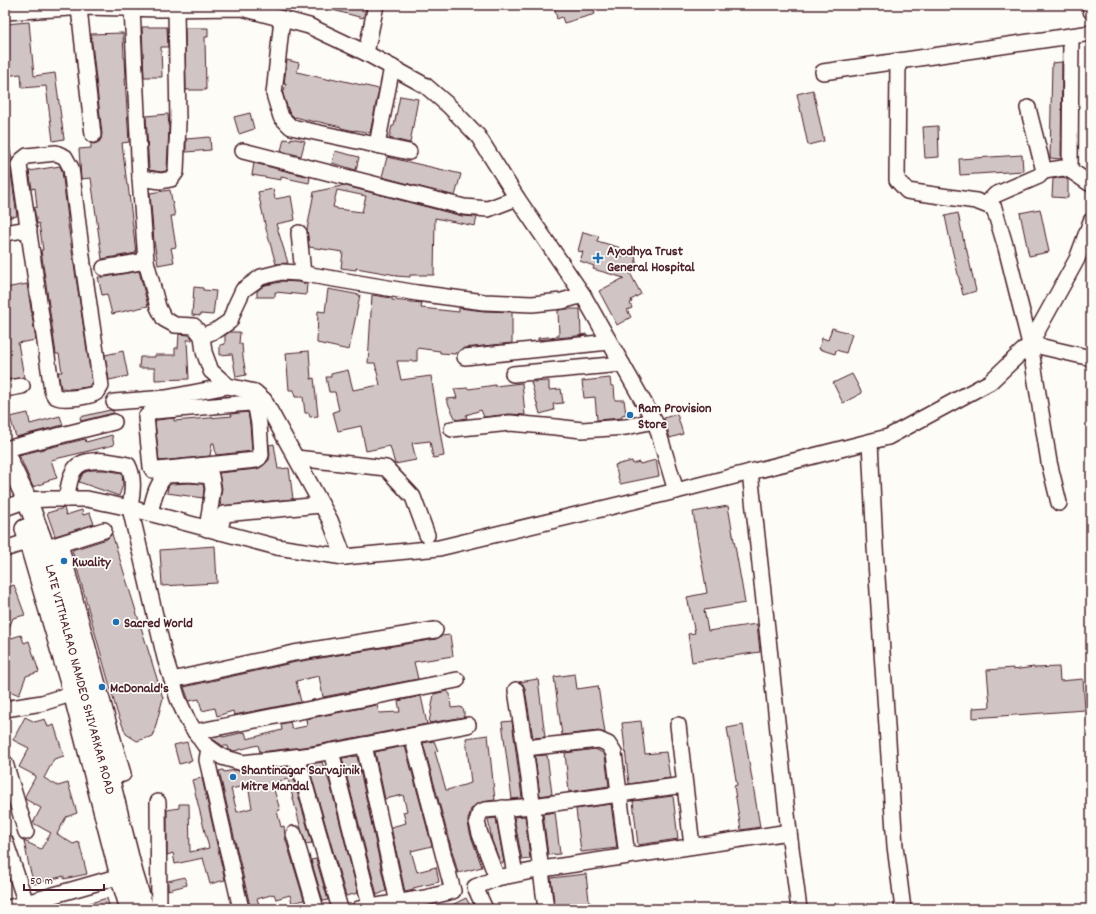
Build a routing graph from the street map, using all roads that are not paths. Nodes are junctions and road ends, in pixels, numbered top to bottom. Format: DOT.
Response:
graph roads {
  1 [pos="376,5"];
  2 [pos="1090,5"];
  3 [pos="79,8"];
  4 [pos="132,8"];
  5 [pos="176,9"];
  6 [pos="1091,11"];
  7 [pos="5,12"];
  8 [pos="282,19"];
  9 [pos="1091,33"];
  10 [pos="1071,36"];
  11 [pos="366,53"];
  12 [pos="898,61"];
  13 [pos="392,67"];
  14 [pos="823,72"];
  15 [pos="1028,108"];
  16 [pos="93,135"];
  17 [pos="377,145"];
  18 [pos="243,151"];
  19 [pos="409,152"];
  20 [pos="1070,170"];
  21 [pos="1044,171"];
  22 [pos="140,178"];
  23 [pos="1089,183"];
  24 [pos="517,198"];
  25 [pos="987,205"];
  26 [pos="1091,222"];
  27 [pos="29,229"];
  28 [pos="5,233"];
  29 [pos="300,234"];
  30 [pos="1086,251"];
  31 [pos="146,261"];
  32 [pos="104,268"];
  33 [pos="303,274"];
  34 [pos="583,295"];
  35 [pos="202,336"];
  36 [pos="609,342"];
  37 [pos="1030,344"];
  38 [pos="465,357"];
  39 [pos="1091,358"];
  40 [pos="622,364"];
  41 [pos="513,374"];
  42 [pos="22,386"];
  43 [pos="228,386"];
  44 [pos="5,389"];
  45 [pos="114,402"];
  46 [pos="257,402"];
  47 [pos="654,421"];
  48 [pos="114,422"];
  49 [pos="452,429"];
  50 [pos="870,442"];
  51 [pos="5,449"];
  52 [pos="5,454"];
  53 [pos="296,458"];
  54 [pos="750,472"];
  55 [pos="5,478"];
  56 [pos="676,491"];
  57 [pos="66,499"];
  58 [pos="1059,503"];
  59 [pos="16,504"];
  60 [pos="321,505"];
  61 [pos="130,508"];
  62 [pos="150,513"];
  63 [pos="104,530"];
  64 [pos="213,530"];
  65 [pos="427,535"];
  66 [pos="44,544"];
  67 [pos="5,549"];
  68 [pos="344,557"];
  69 [pos="435,630"];
  70 [pos="172,680"];
  71 [pos="457,680"];
  72 [pos="516,690"];
  73 [pos="80,691"];
  74 [pos="5,709"];
  75 [pos="101,720"];
  76 [pos="468,725"];
  77 [pos="678,725"];
  78 [pos="195,732"];
  79 [pos="412,736"];
  80 [pos="364,745"];
  81 [pos="210,748"];
  82 [pos="525,748"];
  83 [pos="331,751"];
  84 [pos="297,757"];
  85 [pos="5,763"];
  86 [pos="684,785"];
  87 [pos="620,794"];
  88 [pos="158,802"];
  89 [pos="533,806"];
  90 [pos="503,808"];
  91 [pos="26,832"];
  92 [pos="789,832"];
  93 [pos="294,834"];
  94 [pos="5,841"];
  95 [pos="692,846"];
  96 [pos="627,856"];
  97 [pos="542,869"];
  98 [pos="515,874"];
  99 [pos="126,875"];
  100 [pos="497,878"];
  101 [pos="26,903"];
  102 [pos="398,903"];
  103 [pos="367,908"];
  104 [pos="5,909"];
  105 [pos="130,909"];
  106 [pos="144,909"];
  107 [pos="159,909"];
  108 [pos="241,909"];
  109 [pos="316,909"];
  110 [pos="340,909"];
  111 [pos="485,909"];
  112 [pos="546,909"];
  113 [pos="797,909"];
  114 [pos="903,909"];
  1 -- 11 [label="street"];
  2 -- 6 [label="street"];
  3 -- 4 [label="street"];
  3 -- 7 [label="street"];
  3 -- 16 [label="street"];
  4 -- 5 [label="street"];
  4 -- 22 [label="street"];
  5 -- 8 [label="street"];
  5 -- 22 [label="street"];
  8 -- 11 [label="street"];
  8 -- 17 [label="street"];
  9 -- 10 [label="street"];
  10 -- 12 [label="street"];
  10 -- 20 [label="street"];
  11 -- 13 [label="street"];
  12 -- 14 [label="street"];
  12 -- 25 [label="street"];
  13 -- 17 [label="street"];
  13 -- 24 [label="street"];
  15 -- 21 [label="street"];
  17 -- 19 [label="street"];
  18 -- 24 [label="street"];
  20 -- 21 [label="street"];
  20 -- 23 [label="street"];
  21 -- 25 [label="street"];
  22 -- 31 [label="street"];
  24 -- 34 [label="street"];
  25 -- 37 [label="street"];
  26 -- 30 [label="street"];
  27 -- 27 [label="street"];
  27 -- 28 [label="street"];
  29 -- 33 [label="street"];
  30 -- 37 [label="street"];
  31 -- 32 [label="street"];
  31 -- 35 [label="street"];
  33 -- 34 [label="street"];
  33 -- 35 [label="street"];
  34 -- 36 [label="street"];
  35 -- 43 [label="street"];
  36 -- 38 [label="street"];
  36 -- 40 [label="street"];
  37 -- 39 [label="street"];
  37 -- 50 [label="street"];
  37 -- 58 [label="street"];
  40 -- 41 [label="street"];
  40 -- 47 [label="street"];
  42 -- 44 [label="street"];
  43 -- 45 [label="street"];
  43 -- 46 [label="street"];
  46 -- 46 [label="street"];
  46 -- 53 [label="street"];
  47 -- 49 [label="street"];
  47 -- 56 [label="street"];
  48 -- 51 [label="street"];
  50 -- 54 [label="street"];
  50 -- 114 [label="street"];
  52 -- 59 [label="main road, LATE VITTHALRAO NAMDEO SHIVARKAR ROAD"];
  53 -- 60 [label="street"];
  53 -- 65 [label="street"];
  54 -- 56 [label="street"];
  54 -- 92 [label="street"];
  55 -- 59 [label="main road, LATE VITTHALRAO NAMDEO SHIVARKAR ROAD"];
  56 -- 68 [label="street"];
  57 -- 59 [label="street"];
  57 -- 61 [label="street"];
  57 -- 61 [label="street"];
  59 -- 66 [label="main road, LATE VITTHALRAO NAMDEO SHIVARKAR ROAD"];
  60 -- 64 [label="street"];
  60 -- 68 [label="street"];
  61 -- 62 [label="street"];
  61 -- 70 [label="street"];
  62 -- 64 [label="street"];
  62 -- 64 [label="street"];
  63 -- 66 [label="street"];
  64 -- 68 [label="street"];
  66 -- 67 [label="street"];
  66 -- 73 [label="main road, LATE VITTHALRAO NAMDEO SHIVARKAR ROAD"];
  66 -- 75 [label="street"];
  69 -- 70 [label="street"];
  70 -- 78 [label="street"];
  71 -- 78 [label="street"];
  72 -- 82 [label="street"];
  73 -- 74 [label="street"];
  73 -- 75 [label="main road, LATE VITTHALRAO NAMDEO SHIVARKAR ROAD"];
  73 -- 99 [label="main road, LATE VITTHALRAO NAMDEO SHIVARKAR ROAD"];
  75 -- 99 [label="main road, LATE VITTHALRAO NAMDEO SHIVARKAR ROAD"];
  76 -- 79 [label="street"];
  77 -- 86 [label="street"];
  78 -- 81 [label="street"];
  79 -- 80 [label="street"];
  79 -- 102 [label="street"];
  80 -- 83 [label="street"];
  80 -- 102 [label="street"];
  81 -- 84 [label="street"];
  81 -- 108 [label="street"];
  82 -- 87 [label="street"];
  82 -- 89 [label="street"];
  83 -- 84 [label="street"];
  83 -- 103 [label="street"];
  84 -- 110 [label="street"];
  85 -- 91 [label="street"];
  86 -- 87 [label="street"];
  86 -- 95 [label="street"];
  87 -- 89 [label="street"];
  87 -- 96 [label="street"];
  88 -- 107 [label="street"];
  89 -- 90 [label="street"];
  89 -- 97 [label="street"];
  90 -- 98 [label="street"];
  90 -- 100 [label="street"];
  92 -- 95 [label="street"];
  92 -- 113 [label="street"];
  93 -- 109 [label="street"];
  94 -- 101 [label="street"];
  95 -- 96 [label="street"];
  96 -- 97 [label="street"];
  97 -- 98 [label="street"];
  97 -- 112 [label="street"];
  98 -- 100 [label="street"];
  99 -- 101 [label="street"];
  99 -- 105 [label="main road, LATE VITTHALRAO NAMDEO SHIVARKAR ROAD"];
  99 -- 106 [label="main road, LATE VITTHALRAO NAMDEO SHIVARKAR ROAD"];
  100 -- 111 [label="street"];
  101 -- 104 [label="street"];
  102 -- 103 [label="street"];
}
